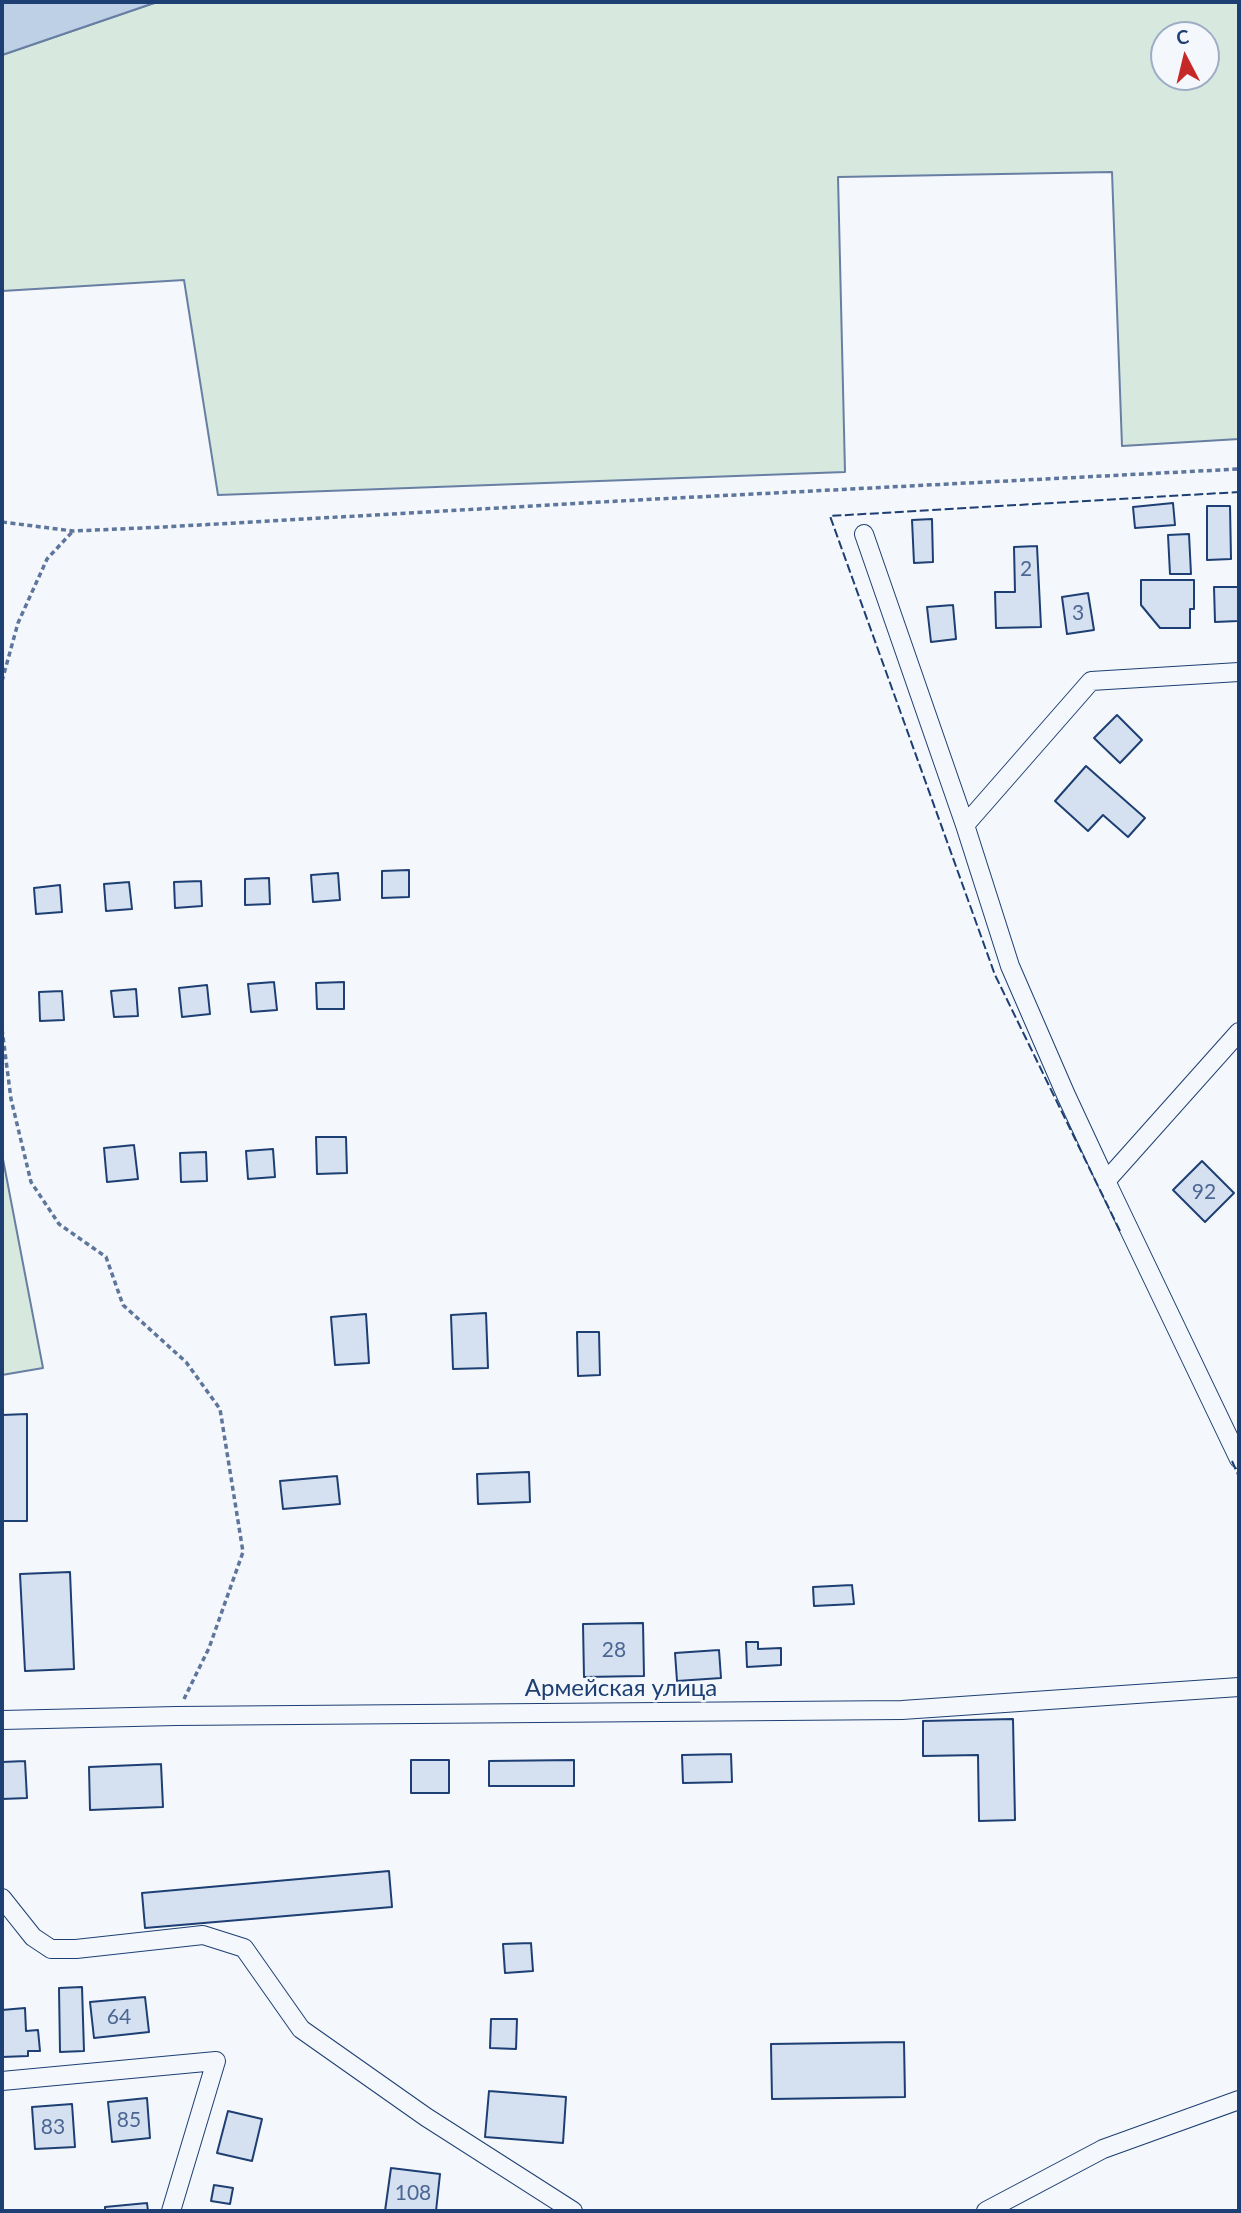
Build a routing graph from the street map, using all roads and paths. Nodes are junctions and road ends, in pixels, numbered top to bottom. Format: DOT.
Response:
graph roads {
  1 [pos="1239,469"];
  2 [pos="2,522"];
  3 [pos="73,531"];
  4 [pos="864,534"];
  5 [pos="1239,672"];
  6 [pos="2,681"];
  7 [pos="965,825"];
  8 [pos="2,1029"];
  9 [pos="1239,1032"];
  10 [pos="1106,1181"];
  11 [pos="1239,1460"];
  12 [pos="1239,1687"];
  13 [pos="176,1716"];
  14 [pos="2,1720"];
  15 [pos="2,1898"];
  16 [pos="2,2081"];
  17 [pos="1239,2099"];
  18 [pos="171,2211"];
  19 [pos="573,2211"];
  20 [pos="986,2211"];
  1 -- 3 [label="path"];
  2 -- 3 [label="path"];
  3 -- 6 [label="path"];
  4 -- 7 [label="street"];
  5 -- 7 [label="street"];
  7 -- 10 [label="street"];
  8 -- 13 [label="path"];
  9 -- 10 [label="street"];
  10 -- 11 [label="street"];
  12 -- 13 [label="street, Армейская улица"];
  13 -- 14 [label="street, Армейская улица"];
  15 -- 19 [label="street"];
  16 -- 18 [label="street"];
  17 -- 20 [label="street"];
}
